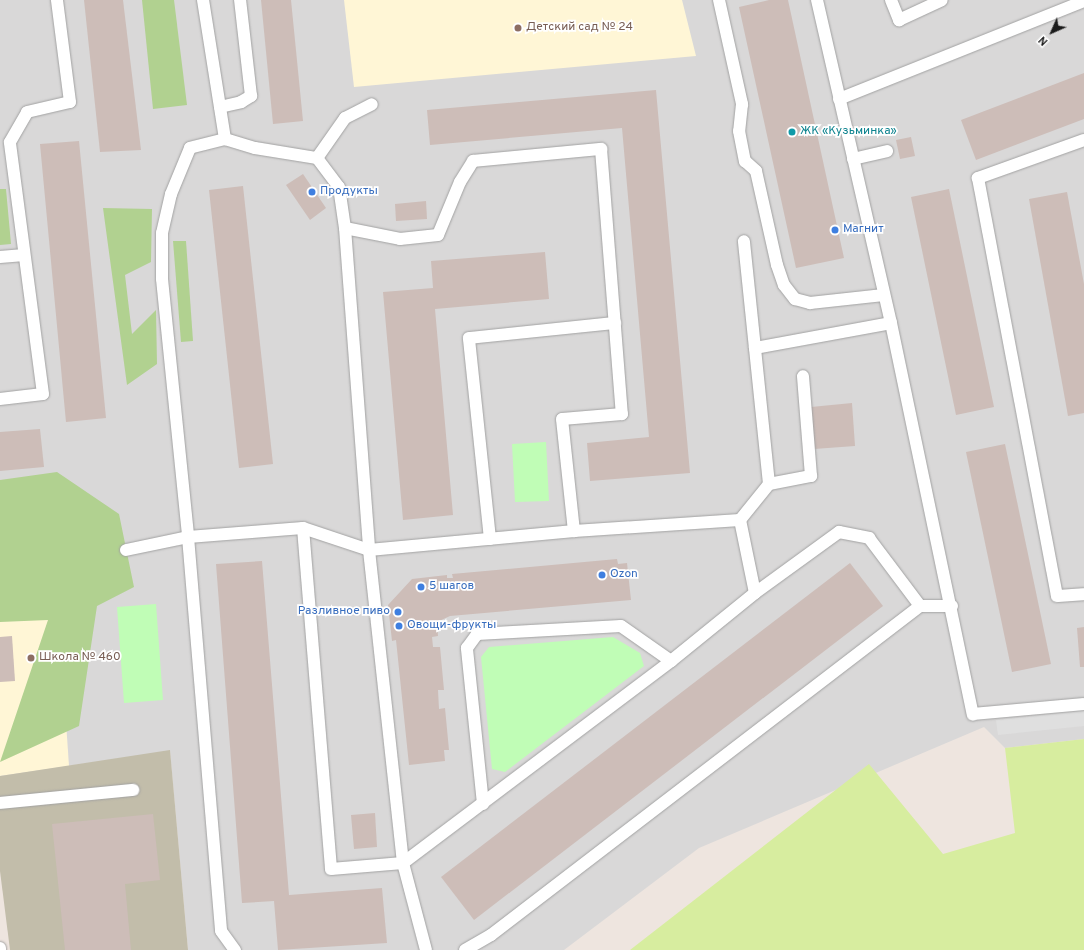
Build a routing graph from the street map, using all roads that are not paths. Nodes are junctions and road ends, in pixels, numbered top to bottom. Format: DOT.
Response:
graph roads {
  1 [pos="58,0"];
  2 [pos="203,0"];
  3 [pos="240,0"];
  4 [pos="719,0"];
  5 [pos="818,0"];
  6 [pos="891,0"];
  7 [pos="942,0"];
  8 [pos="1084,1"];
  9 [pos="839,99"];
  10 [pos="372,104"];
  11 [pos="220,107"];
  12 [pos="225,139"];
  13 [pos="1084,140"];
  14 [pos="887,151"];
  15 [pos="317,158"];
  16 [pos="853,159"];
  17 [pos="345,228"];
  18 [pos="744,240"];
  19 [pos="24,255"];
  20 [pos="0,257"];
  21 [pos="884,295"];
  22 [pos="615,323"];
  23 [pos="891,323"];
  24 [pos="755,348"];
  25 [pos="803,376"];
  26 [pos="0,399"];
  27 [pos="770,484"];
  28 [pos="740,520"];
  29 [pos="303,528"];
  30 [pos="574,531"];
  31 [pos="188,537"];
  32 [pos="490,539"];
  33 [pos="126,550"];
  34 [pos="369,550"];
  35 [pos="755,593"];
  36 [pos="1084,594"];
  37 [pos="920,606"];
  38 [pos="952,606"];
  39 [pos="671,661"];
  40 [pos="1084,704"];
  41 [pos="133,790"];
  42 [pos="0,804"];
  43 [pos="483,804"];
  44 [pos="403,863"];
  45 [pos="235,950"];
  46 [pos="426,950"];
  47 [pos="465,950"];
  1 -- 19 [label="lane"];
  2 -- 11 [label="lane"];
  3 -- 11 [label="lane"];
  4 -- 21 [label="lane"];
  5 -- 9 [label="lane"];
  6 -- 7 [label="lane"];
  8 -- 9 [label="lane"];
  9 -- 16 [label="lane"];
  10 -- 15 [label="lane"];
  11 -- 12 [label="lane"];
  12 -- 15 [label="lane"];
  12 -- 31 [label="lane"];
  13 -- 36 [label="lane"];
  14 -- 16 [label="lane"];
  15 -- 17 [label="lane"];
  16 -- 21 [label="lane"];
  17 -- 22 [label="lane"];
  17 -- 34 [label="lane"];
  18 -- 24 [label="lane"];
  19 -- 20 [label="lane"];
  19 -- 26 [label="lane"];
  21 -- 23 [label="lane"];
  22 -- 30 [label="lane"];
  22 -- 32 [label="lane"];
  23 -- 24 [label="lane"];
  23 -- 38 [label="lane"];
  24 -- 27 [label="lane"];
  25 -- 27 [label="lane"];
  27 -- 28 [label="lane"];
  28 -- 30 [label="lane"];
  28 -- 35 [label="lane"];
  29 -- 31 [label="lane"];
  29 -- 34 [label="lane"];
  29 -- 44 [label="lane"];
  30 -- 32 [label="lane"];
  31 -- 33 [label="lane"];
  31 -- 45 [label="lane"];
  32 -- 34 [label="lane"];
  34 -- 44 [label="lane"];
  35 -- 37 [label="lane"];
  35 -- 39 [label="lane"];
  37 -- 38 [label="lane"];
  37 -- 47 [label="lane"];
  38 -- 40 [label="lane"];
  39 -- 43 [label="lane"];
  39 -- 43 [label="lane"];
  41 -- 42 [label="lane"];
  43 -- 44 [label="lane"];
  44 -- 46 [label="lane"];
}
